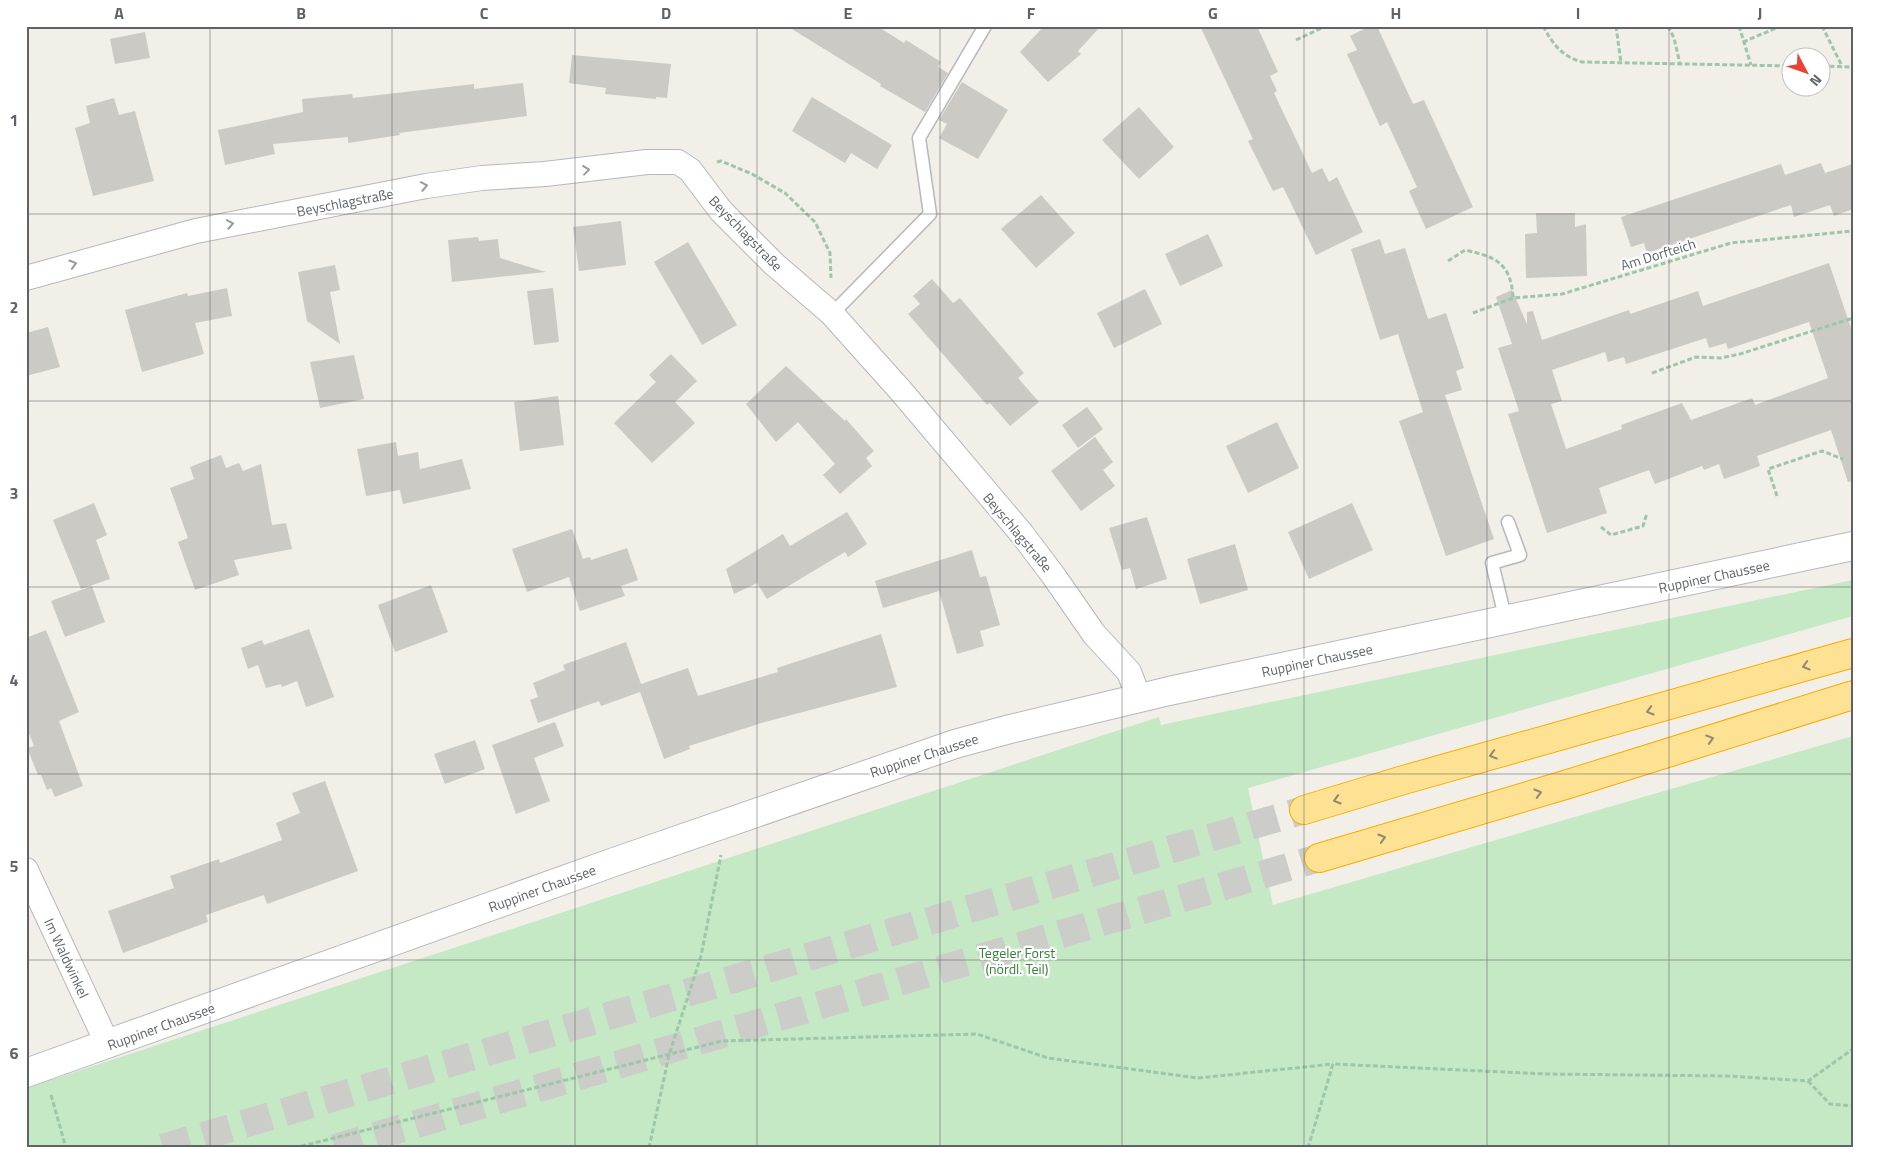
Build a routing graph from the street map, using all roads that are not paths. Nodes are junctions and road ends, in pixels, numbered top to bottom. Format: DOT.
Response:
graph roads {
  1 [pos="985,26"];
  2 [pos="26,278"];
  3 [pos="832,314"];
  4 [pos="1508,522"];
  5 [pos="1853,546"];
  6 [pos="1506,621"];
  7 [pos="1853,653"];
  8 [pos="1853,695"];
  9 [pos="1139,698"];
  10 [pos="1304,810"];
  11 [pos="1319,858"];
  12 [pos="26,870"];
  13 [pos="108,1045"];
  14 [pos="34,1070"];
  1 -- 3 [label="lane"];
  2 -- 3 [label="street, Beyschlagstraße, one-way"];
  3 -- 9 [label="street, Beyschlagstraße"];
  4 -- 6 [label="lane"];
  5 -- 6 [label="street, Ruppiner Chaussee"];
  6 -- 9 [label="street, Ruppiner Chaussee"];
  7 -- 10 [label="highway, one-way"];
  11 -- 8 [label="highway, one-way"];
  9 -- 13 [label="street, Ruppiner Chaussee"];
  12 -- 13 [label="street, Im Waldwinkel"];
  13 -- 14 [label="street, Ruppiner Chaussee"];
}
